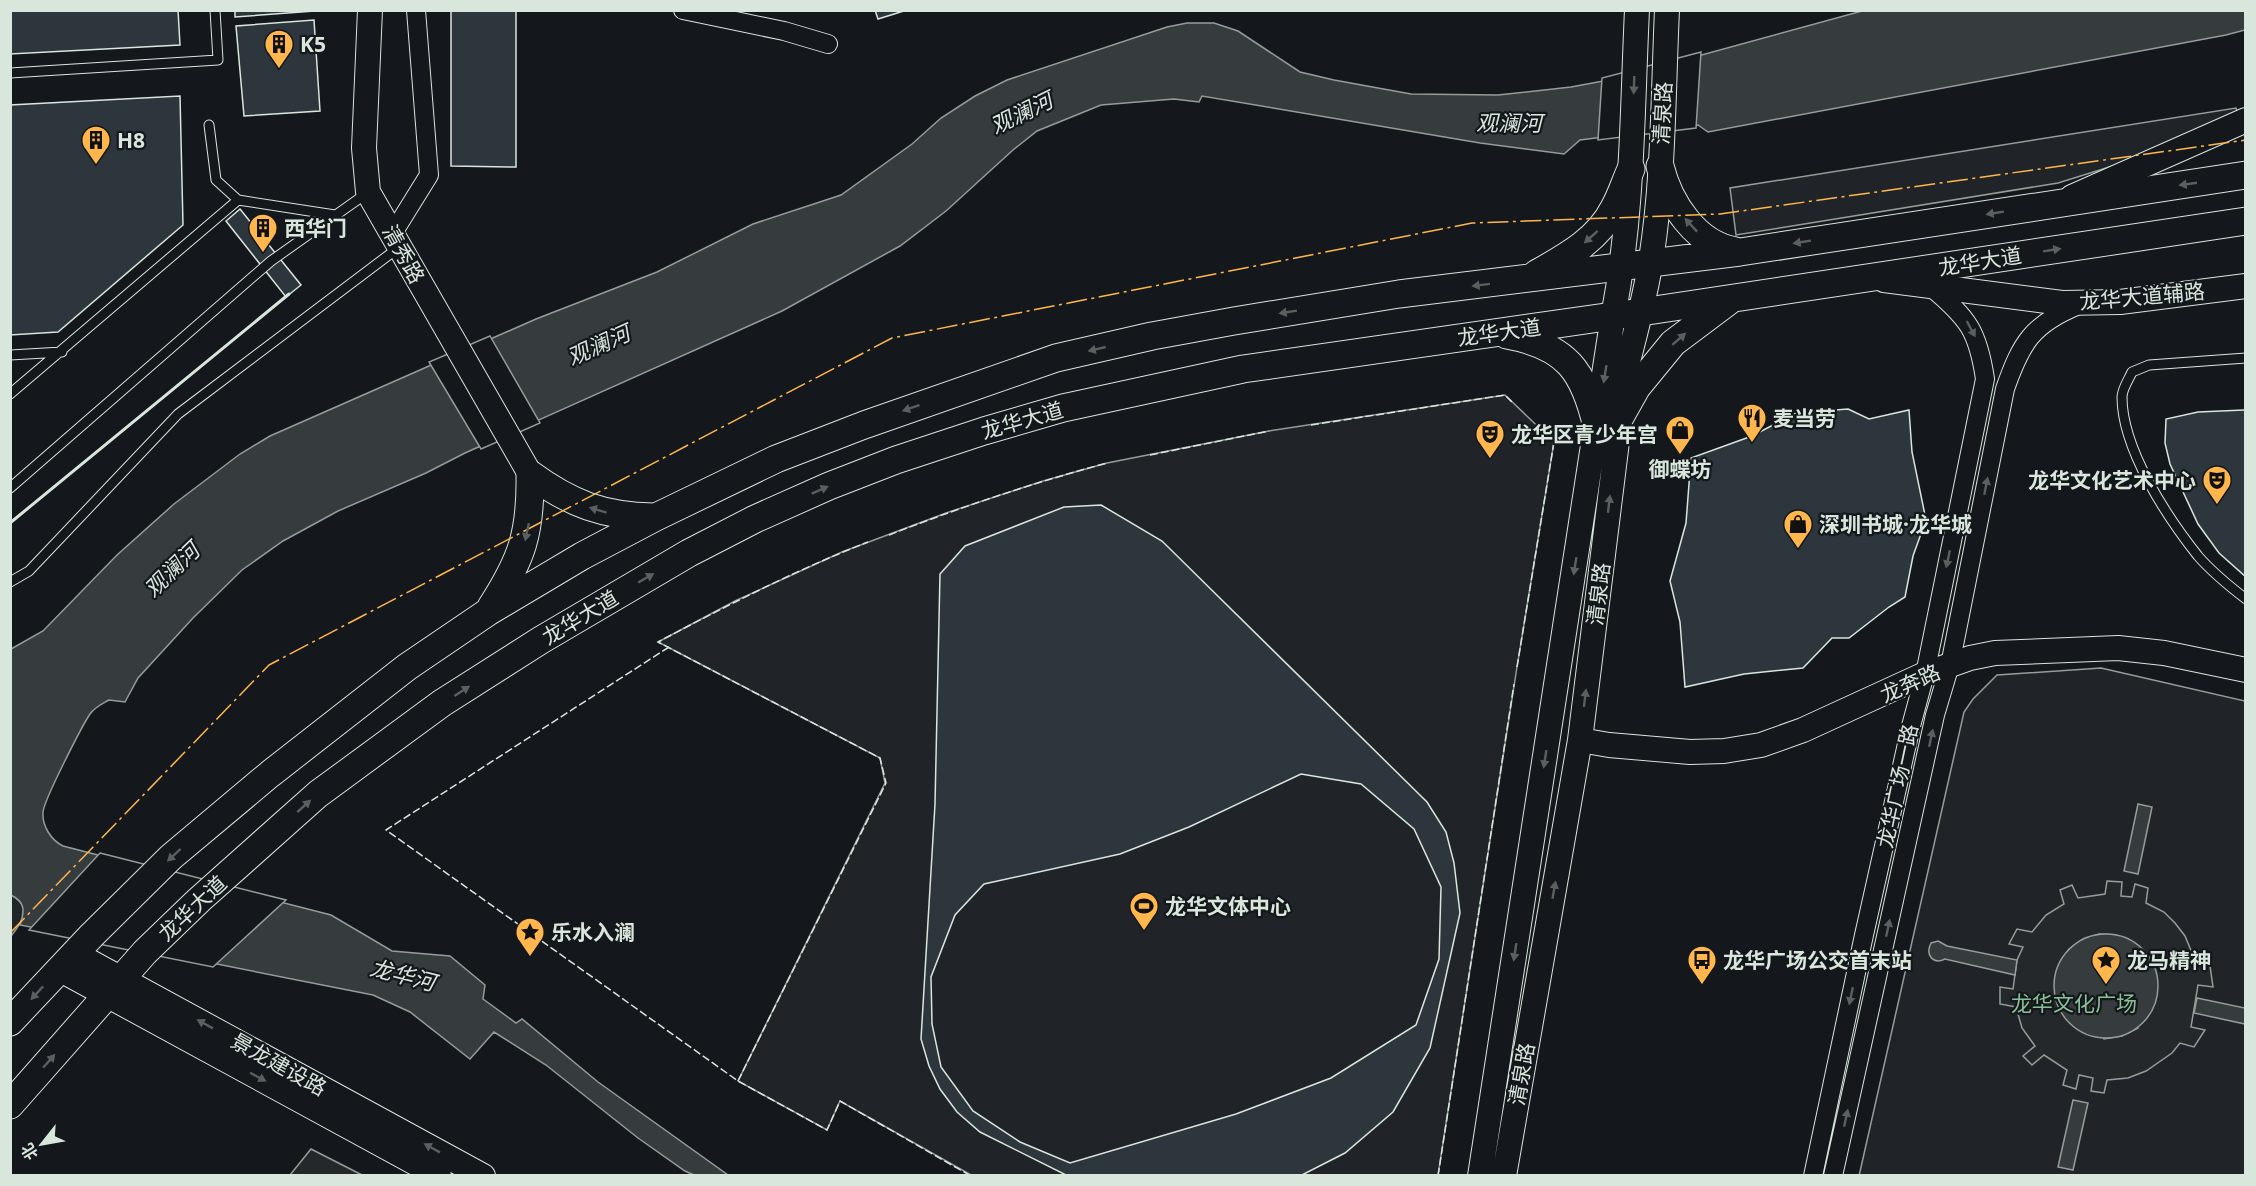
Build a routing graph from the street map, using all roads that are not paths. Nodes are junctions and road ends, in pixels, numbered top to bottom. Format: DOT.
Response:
graph roads {
  1 [pos="215,10"];
  2 [pos="370,10"];
  3 [pos="416,10"];
  4 [pos="683,10"];
  5 [pos="1666,17"];
  6 [pos="1637,19"];
  7 [pos="828,44"];
  8 [pos="10,73"];
  9 [pos="2246,120"];
  10 [pos="209,125"];
  11 [pos="1660,166"];
  12 [pos="1631,170"];
  13 [pos="2246,175"];
  14 [pos="368,192"];
  15 [pos="238,200"];
  16 [pos="2056,204"];
  17 [pos="335,215"];
  18 [pos="2246,220"];
  19 [pos="397,239"];
  20 [pos="1740,252"];
  21 [pos="1650,264"];
  22 [pos="1623,267"];
  23 [pos="1870,278"];
  24 [pos="1527,279"];
  25 [pos="2246,286"];
  26 [pos="1931,287"];
  27 [pos="1733,298"];
  28 [pos="2087,302"];
  29 [pos="1641,312"];
  30 [pos="1613,316"];
  31 [pos="1494,332"];
  32 [pos="63,352"];
  33 [pos="10,354"];
  34 [pos="2246,358"];
  35 [pos="10,394"];
  36 [pos="1608,423"];
  37 [pos="530,474"];
  38 [pos="10,488"];
  39 [pos="656,517"];
  40 [pos="10,582"];
  41 [pos="2246,599"];
  42 [pos="488,612"];
  43 [pos="1950,665"];
  44 [pos="2246,670"];
  45 [pos="1924,674"];
  46 [pos="1580,740"];
  47 [pos="75,953"];
  48 [pos="114,987"];
  49 [pos="10,1022"];
  50 [pos="10,1105"];
  51 [pos="440,1176"];
  52 [pos="483,1176"];
  53 [pos="1480,1176"];
  54 [pos="1504,1176"];
  55 [pos="1813,1176"];
  56 [pos="1833,1176"];
  1 -- 8 [label="lane"];
  2 -- 14 [label="main road, 清秀路"];
  3 -- 19 [label="street"];
  4 -- 7 [label="street"];
  5 -- 11 [label="main road, 清泉路"];
  6 -- 12 [label="main road, 清泉路, one-way"];
  9 -- 16 [label="main road"];
  10 -- 15 [label="lane"];
  20 -- 11 [label="main road, one-way"];
  11 -- 21 [label="main road, 清泉路"];
  12 -- 22 [label="main road, 清泉路"];
  12 -- 24 [label="main road, one-way"];
  13 -- 16 [label="main road, one-way"];
  14 -- 17 [label="lane"];
  14 -- 19 [label="main road, 清秀路"];
  15 -- 17 [label="lane"];
  15 -- 32 [label="lane"];
  16 -- 20 [label="main road, one-way"];
  17 -- 38 [label="lane"];
  23 -- 18 [label="main road, 龙华大道, one-way"];
  19 -- 37 [label="main road, 清秀路"];
  19 -- 40 [label="lane"];
  20 -- 21 [label="main road"];
  21 -- 22 [label="main road"];
  21 -- 29 [label="main road, 清泉路"];
  22 -- 24 [label="main road"];
  22 -- 30 [label="main road, 清泉路"];
  23 -- 26 [label="main road, 龙华大道辅路"];
  23 -- 27 [label="main road, 龙华大道"];
  24 -- 39 [label="main road, one-way"];
  25 -- 28 [label="main road, 龙华大道辅路"];
  26 -- 28 [label="main road, 龙华大道辅路"];
  26 -- 45 [label="street, 龙华广场一路, one-way"];
  27 -- 29 [label="main road, 龙华大道"];
  36 -- 27 [label="main road, one-way"];
  43 -- 28 [label="street, 龙华广场一路, one-way"];
  29 -- 30 [label="main road, 龙华大道"];
  29 -- 36 [label="main road, 清泉路"];
  30 -- 31 [label="main road, 龙华大道"];
  30 -- 36 [label="main road, 清泉路, one-way"];
  31 -- 36 [label="main road"];
  48 -- 31 [label="main road, 龙华大道, one-way"];
  32 -- 33 [label="lane"];
  32 -- 35 [label="lane"];
  34 -- 41 [label="lane"];
  46 -- 36 [label="main road, 清泉路, one-way"];
  36 -- 53 [label="main road, 清泉路, one-way"];
  39 -- 37 [label="main road, one-way"];
  37 -- 42 [label="main road, one-way"];
  39 -- 42 [label="main road"];
  42 -- 47 [label="main road, one-way"];
  43 -- 44 [label="main road, 龙奔路"];
  43 -- 45 [label="main road, 龙奔路"];
  56 -- 43 [label="street, 龙华广场一路, one-way"];
  45 -- 46 [label="main road, 龙奔路"];
  45 -- 55 [label="street, 龙华广场一路, one-way"];
  54 -- 46 [label="main road, 清泉路, one-way"];
  47 -- 48 [label="main road, 景龙建设路"];
  47 -- 49 [label="main road, one-way"];
  50 -- 48 [label="main road, 龙华大道, one-way"];
  48 -- 51 [label="main road, 景龙建设路, one-way"];
  52 -- 48 [label="main road, 景龙建设路, one-way"];
}
